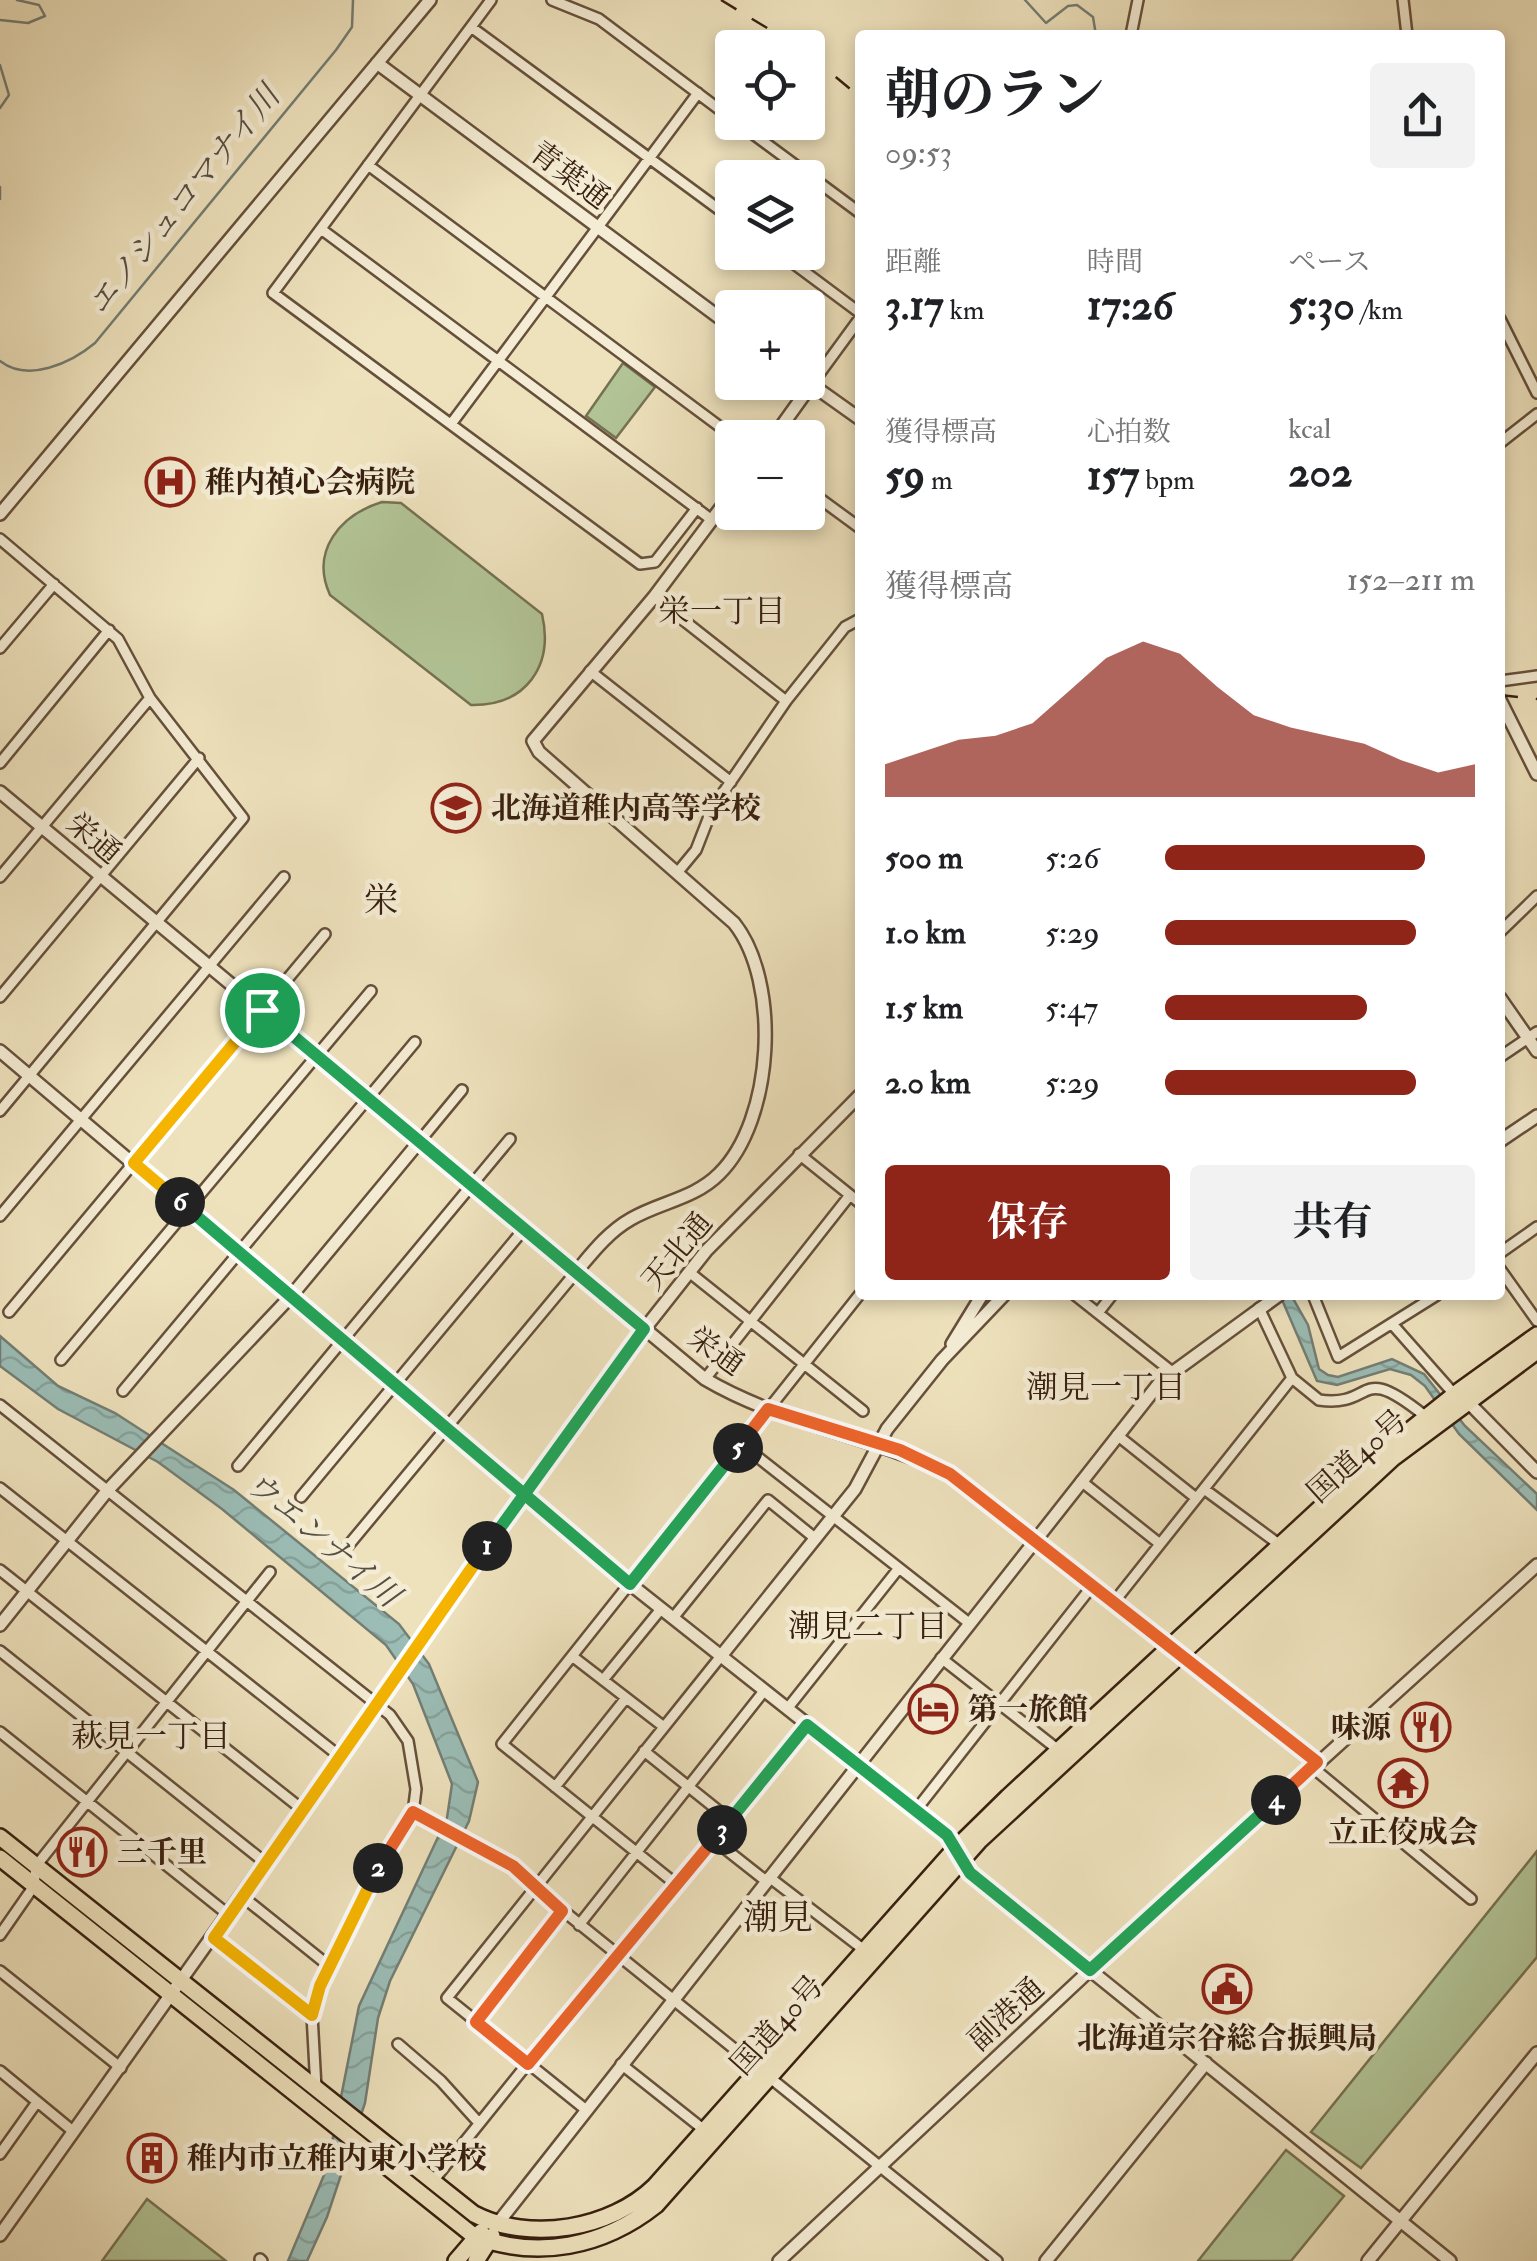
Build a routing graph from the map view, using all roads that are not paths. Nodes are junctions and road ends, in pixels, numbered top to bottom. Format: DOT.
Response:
graph roads {
  1 [pos="430,0"];
  2 [pos="491,0"];
  3 [pos="552,0"];
  4 [pos="1138,0"];
  5 [pos="1403,0"];
  6 [pos="472,27"];
  7 [pos="1131,30"];
  8 [pos="1406,30"];
  9 [pos="377,63"];
  10 [pos="698,94"];
  11 [pos="420,95"];
  12 [pos="715,106"];
  13 [pos="761,140"];
  14 [pos="650,158"];
  15 [pos="368,165"];
  16 [pos="715,206"];
  17 [pos="855,210"];
  18 [pos="598,227"];
  19 [pos="321,229"];
  20 [pos="801,270"];
  21 [pos="546,297"];
  22 [pos="855,312"];
  23 [pos="715,314"];
  24 [pos="855,323"];
  25 [pos="1505,329"];
  26 [pos="499,361"];
  27 [pos="825,363"];
  28 [pos="1537,393"];
  29 [pos="825,395"];
  30 [pos="1537,414"];
  31 [pos="855,416"];
  32 [pos="715,423"];
  33 [pos="451,424"];
  34 [pos="1505,439"];
  35 [pos="825,502"];
  36 [pos="698,508"];
  37 [pos="0,514"];
  38 [pos="715,516"];
  39 [pos="712,520"];
  40 [pos="855,524"];
  41 [pos="0,539"];
  42 [pos="54,584"];
  43 [pos="654,598"];
  44 [pos="855,621"];
  45 [pos="109,630"];
  46 [pos="0,648"];
  47 [pos="590,671"];
  48 [pos="1537,676"];
  49 [pos="1505,680"];
  50 [pos="150,698"];
  51 [pos="786,701"];
  52 [pos="1505,717"];
  53 [pos="200,758"];
  54 [pos="0,763"];
  55 [pos="1537,774"];
  56 [pos="731,782"];
  57 [pos="0,792"];
  58 [pos="42,827"];
  59 [pos="677,873"];
  60 [pos="0,876"];
  61 [pos="100,876"];
  62 [pos="284,877"];
  63 [pos="1537,896"];
  64 [pos="157,923"];
  65 [pos="1505,927"];
  66 [pos="325,934"];
  67 [pos="209,966"];
  68 [pos="371,991"];
  69 [pos="0,997"];
  70 [pos="1505,1004"];
  71 [pos="262,1010"];
  72 [pos="1532,1035"];
  73 [pos="416,1042"];
  74 [pos="0,1051"];
  75 [pos="1537,1051"];
  76 [pos="1505,1054"];
  77 [pos="316,1056"];
  78 [pos="30,1076"];
  79 [pos="462,1090"];
  80 [pos="368,1099"];
  81 [pos="855,1099"];
  82 [pos="0,1111"];
  83 [pos="1537,1116"];
  84 [pos="81,1119"];
  85 [pos="1505,1138"];
  86 [pos="510,1140"];
  87 [pos="420,1142"];
  88 [pos="799,1154"];
  89 [pos="134,1163"];
  90 [pos="472,1186"];
  91 [pos="850,1195"];
  92 [pos="855,1199"];
  93 [pos="188,1208"];
  94 [pos="0,1216"];
  95 [pos="1537,1228"];
  96 [pos="524,1229"];
  97 [pos="1505,1250"];
  98 [pos="240,1252"];
  99 [pos="576,1272"];
  100 [pos="689,1272"];
  101 [pos="1505,1276"];
  102 [pos="292,1295"];
  103 [pos="855,1300"];
  104 [pos="976,1300"];
  105 [pos="982,1300"];
  106 [pos="1000,1300"];
  107 [pos="1081,1300"];
  108 [pos="1108,1300"];
  109 [pos="1267,1300"];
  110 [pos="1316,1300"];
  111 [pos="1430,1300"];
  112 [pos="992,1310"];
  113 [pos="10,1312"];
  114 [pos="1098,1313"];
  115 [pos="1537,1320"];
  116 [pos="750,1322"];
  117 [pos="1392,1325"];
  118 [pos="644,1329"];
  119 [pos="1537,1336"];
  120 [pos="344,1340"];
  121 [pos="1537,1351"];
  122 [pos="61,1360"];
  123 [pos="942,1360"];
  124 [pos="804,1364"];
  125 [pos="1171,1371"];
  126 [pos="1292,1378"];
  127 [pos="706,1379"];
  128 [pos="396,1383"];
  129 [pos="124,1391"];
  130 [pos="1448,1404"];
  131 [pos="0,1405"];
  132 [pos="768,1409"];
  133 [pos="863,1411"];
  134 [pos="448,1426"];
  135 [pos="1117,1436"];
  136 [pos="878,1443"];
  137 [pos="741,1444"];
  138 [pos="238,1466"];
  139 [pos="1537,1472"];
  140 [pos="1081,1481"];
  141 [pos="0,1488"];
  142 [pos="1204,1489"];
  143 [pos="107,1490"];
  144 [pos="525,1493"];
  145 [pos="301,1496"];
  146 [pos="1196,1498"];
  147 [pos="834,1517"];
  148 [pos="816,1539"];
  149 [pos="67,1540"];
  150 [pos="1035,1540"];
  151 [pos="1160,1544"];
  152 [pos="347,1547"];
  153 [pos="1286,1549"];
  154 [pos="1537,1565"];
  155 [pos="900,1568"];
  156 [pos="0,1570"];
  157 [pos="270,1572"];
  158 [pos="630,1584"];
  159 [pos="1093,1586"];
  160 [pos="27,1591"];
  161 [pos="247,1602"];
  162 [pos="1114,1602"];
  163 [pos="661,1608"];
  164 [pos="673,1618"];
  165 [pos="969,1623"];
  166 [pos="0,1626"];
  167 [pos="1176,1650"];
  168 [pos="0,1651"];
  169 [pos="207,1652"];
  170 [pos="572,1656"];
  171 [pos="721,1656"];
  172 [pos="941,1658"];
  173 [pos="603,1680"];
  174 [pos="764,1691"];
  175 [pos="626,1698"];
  176 [pos="168,1702"];
  177 [pos="375,1703"];
  178 [pos="1000,1704"];
  179 [pos="787,1709"];
  180 [pos="807,1725"];
  181 [pos="664,1728"];
  182 [pos="0,1732"];
  183 [pos="644,1751"];
  184 [pos="128,1752"];
  185 [pos="1064,1754"];
  186 [pos="338,1756"];
  187 [pos="857,1764"];
  188 [pos="1314,1765"];
  189 [pos="555,1786"];
  190 [pos="688,1787"];
  191 [pos="88,1802"];
  192 [pos="303,1810"];
  193 [pos="916,1810"];
  194 [pos="413,1812"];
  195 [pos="592,1816"];
  196 [pos="730,1820"];
  197 [pos="0,1837"];
  198 [pos="714,1840"];
  199 [pos="636,1852"];
  200 [pos="957,1855"];
  201 [pos="0,1858"];
  202 [pos="268,1864"];
  203 [pos="36,1866"];
  204 [pos="767,1879"];
  205 [pos="677,1885"];
  206 [pos="34,1886"];
  207 [pos="536,1887"];
  208 [pos="243,1897"];
  209 [pos="1471,1899"];
  210 [pos="562,1911"];
  211 [pos="230,1916"];
  212 [pos="579,1925"];
  213 [pos="0,1935"];
  214 [pos="214,1938"];
  215 [pos="869,1954"];
  216 [pos="617,1956"];
  217 [pos="330,1966"];
  218 [pos="1090,1970"];
  219 [pos="0,1971"];
  220 [pos="178,1990"];
  221 [pos="672,2000"];
  222 [pos="312,2015"];
  223 [pos="476,2022"];
  224 [pos="398,2044"];
  225 [pos="1537,2053"];
  226 [pos="528,2064"];
  227 [pos="620,2064"];
  228 [pos="1206,2064"];
  229 [pos="121,2068"];
  230 [pos="0,2072"];
  231 [pos="763,2072"];
  232 [pos="320,2092"];
  233 [pos="37,2102"];
  234 [pos="585,2110"];
  235 [pos="479,2124"];
  236 [pos="74,2132"];
  237 [pos="709,2135"];
  238 [pos="0,2154"];
  239 [pos="879,2166"];
  240 [pos="433,2180"];
  241 [pos="1401,2221"];
  242 [pos="498,2223"];
  243 [pos="542,2227"];
  244 [pos="566,2227"];
  245 [pos="0,2236"];
  246 [pos="482,2238"];
  247 [pos="560,2254"];
  248 [pos="456,2261"];
  249 [pos="476,2261"];
  250 [pos="779,2261"];
  251 [pos="996,2261"];
  252 [pos="1046,2261"];
  253 [pos="1368,2261"];
  254 [pos="1450,2261"];
  1 -- 9 [label="street"];
  2 -- 6 [label="street"];
  3 -- 10 [label="street"];
  4 -- 7 [label="street"];
  5 -- 8 [label="street"];
  6 -- 11 [label="street"];
  6 -- 14 [label="street"];
  9 -- 11 [label="street, 青葉通"];
  9 -- 37 [label="street"];
  10 -- 12 [label="street"];
  10 -- 14 [label="street"];
  11 -- 15 [label="street"];
  11 -- 18 [label="street, 青葉通"];
  13 -- 17 [label="street"];
  14 -- 16 [label="street"];
  14 -- 18 [label="street"];
  15 -- 19 [label="street"];
  15 -- 21 [label="street"];
  18 -- 21 [label="street"];
  18 -- 23 [label="street, 青葉通"];
  19 -- 26 [label="street"];
  19 -- 33 [label="street"];
  20 -- 22 [label="street"];
  21 -- 26 [label="street"];
  21 -- 32 [label="street"];
  24 -- 27 [label="street"];
  25 -- 28 [label="street"];
  26 -- 33 [label="street"];
  26 -- 36 [label="street"];
  29 -- 31 [label="street"];
  30 -- 34 [label="street"];
  33 -- 36 [label="street"];
  35 -- 40 [label="street"];
  36 -- 39 [label="street"];
  38 -- 39 [label="street"];
  39 -- 43 [label="street"];
  41 -- 42 [label="street"];
  42 -- 45 [label="street"];
  42 -- 46 [label="street"];
  43 -- 47 [label="street"];
  43 -- 51 [label="street"];
  44 -- 51 [label="street"];
  45 -- 50 [label="street"];
  45 -- 54 [label="street"];
  47 -- 56 [label="street"];
  47 -- 59 [label="street"];
  48 -- 49 [label="street"];
  50 -- 53 [label="street"];
  50 -- 58 [label="street"];
  51 -- 56 [label="street"];
  52 -- 55 [label="street"];
  53 -- 61 [label="street"];
  53 -- 64 [label="street"];
  56 -- 59 [label="street"];
  57 -- 58 [label="street, 栄通"];
  58 -- 60 [label="street"];
  58 -- 61 [label="street, 栄通"];
  59 -- 99 [label="street"];
  61 -- 64 [label="street, 栄通"];
  61 -- 69 [label="street"];
  62 -- 67 [label="street"];
  63 -- 65 [label="street"];
  64 -- 67 [label="street, 栄通"];
  64 -- 78 [label="street"];
  66 -- 71 [label="street"];
  67 -- 71 [label="street, 栄通"];
  67 -- 84 [label="street"];
  68 -- 77 [label="street"];
  70 -- 72 [label="street"];
  71 -- 77 [label="street, 栄通"];
  71 -- 89 [label="street"];
  72 -- 75 [label="street"];
  72 -- 76 [label="street"];
  73 -- 80 [label="street"];
  74 -- 78 [label="street"];
  77 -- 80 [label="street, 栄通"];
  77 -- 93 [label="street"];
  78 -- 82 [label="street"];
  78 -- 84 [label="street"];
  79 -- 87 [label="street"];
  80 -- 87 [label="street, 栄通"];
  80 -- 98 [label="street"];
  81 -- 88 [label="street, 天北通"];
  83 -- 85 [label="street"];
  84 -- 89 [label="street"];
  84 -- 94 [label="street"];
  86 -- 90 [label="street"];
  87 -- 90 [label="street, 栄通"];
  87 -- 102 [label="street"];
  88 -- 91 [label="street"];
  88 -- 100 [label="street, 天北通"];
  89 -- 93 [label="street"];
  89 -- 113 [label="street"];
  90 -- 96 [label="street, 栄通"];
  90 -- 120 [label="street"];
  91 -- 92 [label="street"];
  91 -- 116 [label="street"];
  93 -- 98 [label="street"];
  93 -- 122 [label="street"];
  95 -- 97 [label="street"];
  96 -- 99 [label="street, 栄通"];
  96 -- 128 [label="street"];
  98 -- 102 [label="street"];
  98 -- 129 [label="street"];
  99 -- 118 [label="street, 栄通"];
  99 -- 134 [label="street"];
  100 -- 116 [label="street"];
  100 -- 118 [label="street, 天北通"];
  101 -- 115 [label="street"];
  102 -- 120 [label="street"];
  102 -- 143 [label="street"];
  103 -- 124 [label="street"];
  104 -- 123 [label="street"];
  105 -- 112 [label="street"];
  106 -- 112 [label="street"];
  107 -- 114 [label="street"];
  108 -- 114 [label="street"];
  109 -- 125 [label="street"];
  109 -- 126 [label="street"];
  110 -- 117 [label="street"];
  111 -- 117 [label="street"];
  112 -- 123 [label="street"];
  114 -- 125 [label="street"];
  116 -- 124 [label="street"];
  116 -- 127 [label="street"];
  117 -- 130 [label="street"];
  118 -- 127 [label="street, 栄通"];
  118 -- 144 [label="street, 天北通"];
  119 -- 130 [label="highway, 国道40号"];
  120 -- 128 [label="street"];
  120 -- 138 [label="street"];
  121 -- 130 [label="highway, 国道40号"];
  123 -- 136 [label="street"];
  124 -- 132 [label="street"];
  124 -- 133 [label="street"];
  125 -- 135 [label="street"];
  126 -- 130 [label="street"];
  126 -- 142 [label="street"];
  127 -- 132 [label="street, 栄通"];
  128 -- 134 [label="street"];
  128 -- 145 [label="street"];
  130 -- 139 [label="street"];
  130 -- 153 [label="highway, 国道40号"];
  131 -- 143 [label="street"];
  132 -- 136 [label="street, 栄通"];
  132 -- 137 [label="street"];
  134 -- 144 [label="street"];
  134 -- 152 [label="street"];
  135 -- 140 [label="street"];
  135 -- 146 [label="street"];
  136 -- 147 [label="street"];
  136 -- 150 [label="street, 栄通"];
  137 -- 147 [label="street"];
  137 -- 158 [label="street"];
  140 -- 150 [label="street"];
  140 -- 151 [label="street"];
  141 -- 149 [label="street"];
  142 -- 146 [label="street"];
  142 -- 153 [label="street"];
  143 -- 149 [label="street"];
  143 -- 161 [label="street"];
  144 -- 158 [label="street"];
  144 -- 177 [label="street, 天北通"];
  146 -- 151 [label="street"];
  147 -- 148 [label="street"];
  147 -- 155 [label="street"];
  148 -- 164 [label="street"];
  148 -- 171 [label="street"];
  149 -- 160 [label="street"];
  149 -- 169 [label="street"];
  150 -- 159 [label="street, 栄通"];
  150 -- 165 [label="street"];
  151 -- 162 [label="street"];
  153 -- 167 [label="highway, 国道40号"];
  154 -- 188 [label="street, 副港通"];
  155 -- 165 [label="street"];
  155 -- 179 [label="street"];
  156 -- 160 [label="street"];
  157 -- 161 [label="street"];
  158 -- 163 [label="street"];
  158 -- 170 [label="street"];
  159 -- 162 [label="street, 栄通"];
  159 -- 178 [label="street"];
  160 -- 166 [label="street"];
  160 -- 176 [label="street"];
  161 -- 169 [label="street"];
  161 -- 177 [label="street"];
  162 -- 167 [label="street, 栄通"];
  163 -- 164 [label="street"];
  163 -- 173 [label="street"];
  164 -- 171 [label="street"];
  165 -- 172 [label="street"];
  167 -- 185 [label="highway, 国道40号"];
  167 -- 188 [label="street, 栄通"];
  168 -- 184 [label="street"];
  169 -- 176 [label="street"];
  169 -- 186 [label="street"];
  170 -- 173 [label="street"];
  170 -- 189 [label="street"];
  171 -- 174 [label="street"];
  171 -- 181 [label="street"];
  172 -- 178 [label="street"];
  172 -- 187 [label="street"];
  173 -- 175 [label="street"];
  174 -- 179 [label="street"];
  174 -- 190 [label="street"];
  175 -- 181 [label="street"];
  175 -- 189 [label="street"];
  176 -- 184 [label="street"];
  176 -- 192 [label="street"];
  177 -- 186 [label="street, 天北通"];
  177 -- 194 [label="street"];
  178 -- 185 [label="street"];
  178 -- 193 [label="street"];
  179 -- 180 [label="street"];
  180 -- 187 [label="street"];
  180 -- 196 [label="street"];
  181 -- 183 [label="street"];
  182 -- 191 [label="street"];
  183 -- 190 [label="street"];
  183 -- 195 [label="street"];
  184 -- 191 [label="street"];
  184 -- 202 [label="street"];
  185 -- 200 [label="highway, 国道40号"];
  186 -- 192 [label="street, 天北通"];
  187 -- 193 [label="street"];
  187 -- 204 [label="street"];
  188 -- 209 [label="street"];
  188 -- 218 [label="street, 副港通"];
  189 -- 195 [label="street"];
  190 -- 196 [label="street"];
  190 -- 199 [label="street"];
  191 -- 203 [label="street"];
  191 -- 211 [label="street"];
  192 -- 202 [label="street, 天北通"];
  193 -- 200 [label="street"];
  194 -- 207 [label="street"];
  194 -- 217 [label="street"];
  195 -- 199 [label="street"];
  195 -- 207 [label="street"];
  196 -- 198 [label="street"];
  197 -- 203 [label="highway, 国道40号"];
  198 -- 204 [label="street"];
  198 -- 205 [label="street"];
  199 -- 205 [label="street"];
  199 -- 212 [label="street"];
  200 -- 215 [label="highway, 国道40号"];
  200 -- 218 [label="street"];
  201 -- 206 [label="highway, 国道40号"];
  202 -- 208 [label="street, 天北通"];
  203 -- 206 [label="street"];
  203 -- 220 [label="highway, 国道40号"];
  204 -- 215 [label="street"];
  204 -- 221 [label="street"];
  205 -- 216 [label="street"];
  206 -- 213 [label="street"];
  206 -- 220 [label="highway, 国道40号"];
  207 -- 210 [label="street"];
  207 -- 223 [label="street"];
  208 -- 211 [label="street, 天北通"];
  208 -- 217 [label="street"];
  210 -- 212 [label="street"];
  210 -- 223 [label="street"];
  211 -- 214 [label="street, 天北通"];
  212 -- 216 [label="street"];
  214 -- 220 [label="street, 天北通"];
  214 -- 222 [label="street"];
  215 -- 231 [label="highway, 国道40号"];
  216 -- 221 [label="street"];
  216 -- 226 [label="street"];
  217 -- 222 [label="street"];
  218 -- 228 [label="street"];
  218 -- 239 [label="street, 副港通"];
  219 -- 229 [label="street"];
  220 -- 229 [label="street, 天北通"];
  220 -- 232 [label="highway, 国道40号"];
  220 -- 246 [label="highway, 国道40号"];
  221 -- 227 [label="street"];
  221 -- 231 [label="street"];
  222 -- 232 [label="street"];
  223 -- 226 [label="street"];
  224 -- 235 [label="street"];
  225 -- 241 [label="street"];
  226 -- 234 [label="street"];
  226 -- 235 [label="street"];
  227 -- 234 [label="street"];
  227 -- 237 [label="street"];
  228 -- 241 [label="street"];
  228 -- 252 [label="street"];
  229 -- 236 [label="street, 天北通"];
  230 -- 233 [label="street"];
  231 -- 237 [label="highway, 国道40号"];
  231 -- 239 [label="street"];
  232 -- 240 [label="highway, 国道40号"];
  233 -- 236 [label="street"];
  233 -- 238 [label="street"];
  234 -- 242 [label="street"];
  235 -- 240 [label="street"];
  236 -- 245 [label="street, 天北通"];
  237 -- 244 [label="highway, 国道40号"];
  237 -- 247 [label="highway, 国道40号"];
  239 -- 250 [label="street, 副港通"];
  239 -- 251 [label="street"];
  240 -- 242 [label="highway, 国道40号"];
  241 -- 253 [label="street"];
  241 -- 254 [label="street"];
  242 -- 243 [label="highway, 国道40号"];
  242 -- 246 [label="highway"];
  243 -- 244 [label="highway, 国道40号"];
  243 -- 247 [label="street"];
  244 -- 247 [label="street"];
  246 -- 247 [label="highway, 国道40号"];
  246 -- 248 [label="highway"];
  246 -- 249 [label="highway"];
}
